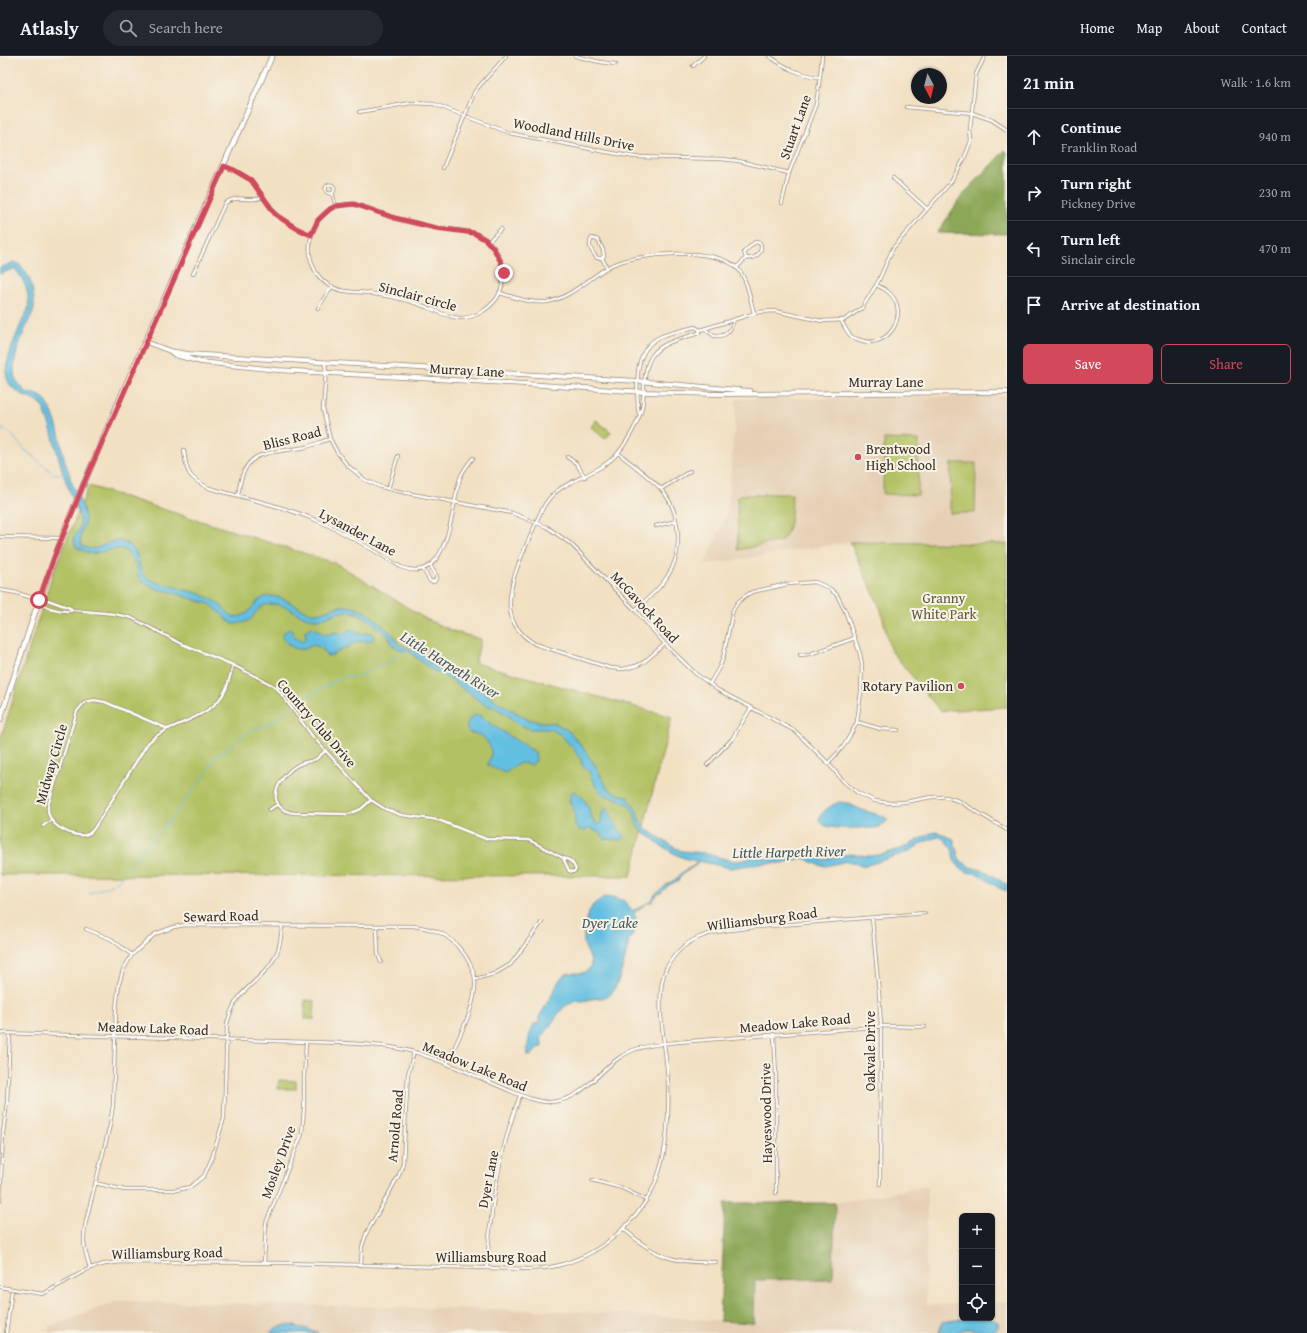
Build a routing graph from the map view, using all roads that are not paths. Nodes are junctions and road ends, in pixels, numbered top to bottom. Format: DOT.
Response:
graph roads {
  1 [pos="272,56"];
  2 [pos="506,56"];
  3 [pos="574,56"];
  4 [pos="704,56"];
  5 [pos="769,56"];
  6 [pos="822,56"];
  7 [pos="984,56"];
  8 [pos="616,64"];
  9 [pos="693,66"];
  10 [pos="820,77"];
  11 [pos="906,108"];
  12 [pos="359,112"];
  13 [pos="972,113"];
  14 [pos="463,116"];
  15 [pos="1007,130"];
  16 [pos="224,166"];
  17 [pos="443,168"];
  18 [pos="789,173"];
  19 [pos="893,178"];
  20 [pos="332,193"];
  21 [pos="263,197"];
  22 [pos="782,204"];
  23 [pos="336,206"];
  24 [pos="927,209"];
  25 [pos="501,229"];
  26 [pos="311,235"];
  27 [pos="488,242"];
  28 [pos="602,258"];
  29 [pos="746,258"];
  30 [pos="607,268"];
  31 [pos="736,268"];
  32 [pos="193,274"];
  33 [pos="876,285"];
  34 [pos="332,286"];
  35 [pos="499,293"];
  36 [pos="318,308"];
  37 [pos="754,313"];
  38 [pos="734,319"];
  39 [pos="841,321"];
  40 [pos="704,328"];
  41 [pos="700,330"];
  42 [pos="146,342"];
  43 [pos="170,351"];
  44 [pos="325,363"];
  45 [pos="326,373"];
  46 [pos="637,381"];
  47 [pos="645,382"];
  48 [pos="638,392"];
  49 [pos="644,392"];
  50 [pos="1007,392"];
  51 [pos="766,393"];
  52 [pos="639,413"];
  53 [pos="330,438"];
  54 [pos="184,450"];
  55 [pos="618,453"];
  56 [pos="398,456"];
  57 [pos="567,457"];
  58 [pos="474,458"];
  59 [pos="690,471"];
  60 [pos="584,477"];
  61 [pos="388,488"];
  62 [pos="661,489"];
  63 [pos="238,496"];
  64 [pos="456,502"];
  65 [pos="676,521"];
  66 [pos="536,523"];
  67 [pos="656,526"];
  68 [pos="0,537"];
  69 [pos="61,538"];
  70 [pos="430,565"];
  71 [pos="423,569"];
  72 [pos="0,590"];
  73 [pos="39,600"];
  74 [pos="73,610"];
  75 [pos="635,610"];
  76 [pos="855,638"];
  77 [pos="665,644"];
  78 [pos="800,655"];
  79 [pos="233,665"];
  80 [pos="710,683"];
  81 [pos="751,708"];
  82 [pos="0,720"];
  83 [pos="857,722"];
  84 [pos="168,729"];
  85 [pos="898,730"];
  86 [pos="326,750"];
  87 [pos="828,763"];
  88 [pos="707,765"];
  89 [pos="371,800"];
  90 [pos="278,804"];
  91 [pos="269,810"];
  92 [pos="51,820"];
  93 [pos="43,826"];
  94 [pos="1007,830"];
  95 [pos="563,858"];
  96 [pos="925,913"];
  97 [pos="872,918"];
  98 [pos="542,922"];
  99 [pos="282,926"];
  100 [pos="377,926"];
  101 [pos="86,929"];
  102 [pos="132,955"];
  103 [pos="381,962"];
  104 [pos="475,979"];
  105 [pos="881,1026"];
  106 [pos="925,1027"];
  107 [pos="0,1033"];
  108 [pos="10,1034"];
  109 [pos="774,1034"];
  110 [pos="116,1036"];
  111 [pos="227,1041"];
  112 [pos="306,1043"];
  113 [pos="664,1044"];
  114 [pos="414,1052"];
  115 [pos="447,1064"];
  116 [pos="520,1096"];
  117 [pos="592,1180"];
  118 [pos="95,1183"];
  119 [pos="880,1184"];
  120 [pos="776,1193"];
  121 [pos="646,1200"];
  122 [pos="0,1201"];
  123 [pos="623,1228"];
  124 [pos="716,1262"];
  125 [pos="264,1263"];
  126 [pos="361,1265"];
  127 [pos="90,1268"];
  128 [pos="487,1268"];
  129 [pos="0,1287"];
  130 [pos="12,1289"];
  131 [pos="6,1333"];
  1 -- 16 [label="main road"];
  2 -- 14 [label="street"];
  3 -- 8 [label="street"];
  4 -- 9 [label="street"];
  5 -- 10 [label="street"];
  6 -- 10 [label="street, Stuart Lane"];
  7 -- 13 [label="street"];
  10 -- 18 [label="street, Stuart Lane"];
  11 -- 13 [label="street"];
  12 -- 14 [label="street, Woodland Hills Drive"];
  13 -- 15 [label="street"];
  13 -- 24 [label="street"];
  14 -- 17 [label="street"];
  14 -- 18 [label="street, Woodland Hills Drive"];
  16 -- 21 [label="street"];
  16 -- 42 [label="main road"];
  18 -- 22 [label="street, Stuart Lane"];
  19 -- 24 [label="street"];
  20 -- 23 [label="street"];
  21 -- 26 [label="street"];
  21 -- 32 [label="street"];
  23 -- 26 [label="street, Sinclair circle"];
  23 -- 27 [label="street, Sinclair circle"];
  24 -- 33 [label="street"];
  25 -- 27 [label="street"];
  26 -- 34 [label="street, Sinclair circle"];
  27 -- 35 [label="street, Sinclair circle"];
  28 -- 28 [label="street"];
  28 -- 30 [label="street"];
  29 -- 29 [label="street"];
  29 -- 31 [label="street"];
  30 -- 31 [label="street"];
  30 -- 35 [label="street"];
  31 -- 37 [label="street"];
  33 -- 39 [label="street"];
  33 -- 39 [label="street"];
  34 -- 35 [label="street, Sinclair circle"];
  34 -- 36 [label="street"];
  37 -- 38 [label="street"];
  37 -- 39 [label="street"];
  38 -- 40 [label="street"];
  38 -- 40 [label="street"];
  40 -- 41 [label="street"];
  41 -- 46 [label="street"];
  41 -- 47 [label="street"];
  42 -- 43 [label="main road, Murray Lane"];
  42 -- 69 [label="main road"];
  43 -- 44 [label="main road, Murray Lane"];
  43 -- 45 [label="main road, Murray Lane"];
  44 -- 45 [label="street, McGavock Road"];
  44 -- 46 [label="main road, Murray Lane"];
  45 -- 48 [label="main road, Murray Lane"];
  45 -- 53 [label="street, McGavock Road"];
  46 -- 47 [label="main road, Murray Lane"];
  46 -- 48 [label="street"];
  47 -- 49 [label="street"];
  47 -- 51 [label="main road, Murray Lane"];
  48 -- 49 [label="main road, Murray Lane"];
  48 -- 52 [label="street"];
  49 -- 51 [label="main road, Murray Lane"];
  49 -- 52 [label="street"];
  50 -- 51 [label="main road, Murray Lane"];
  52 -- 55 [label="street"];
  53 -- 61 [label="street, McGavock Road"];
  53 -- 63 [label="street, Bliss Road"];
  54 -- 63 [label="street, Lysander Lane"];
  55 -- 60 [label="street"];
  55 -- 62 [label="street"];
  56 -- 61 [label="street"];
  57 -- 60 [label="street"];
  58 -- 64 [label="street"];
  59 -- 62 [label="street"];
  60 -- 66 [label="street"];
  61 -- 64 [label="street, McGavock Road"];
  62 -- 65 [label="street"];
  63 -- 71 [label="street, Lysander Lane"];
  64 -- 66 [label="street, McGavock Road"];
  64 -- 70 [label="street"];
  65 -- 67 [label="street"];
  65 -- 75 [label="street"];
  66 -- 75 [label="street, McGavock Road"];
  66 -- 77 [label="street"];
  68 -- 69 [label="street"];
  69 -- 73 [label="main road"];
  70 -- 71 [label="street"];
  70 -- 71 [label="street"];
  72 -- 73 [label="street, Country Club Drive"];
  73 -- 74 [label="street, Country Club Drive"];
  73 -- 74 [label="street, Country Club Drive"];
  73 -- 82 [label="main road"];
  74 -- 79 [label="street, Country Club Drive"];
  75 -- 77 [label="street, McGavock Road"];
  76 -- 78 [label="street"];
  76 -- 80 [label="street"];
  76 -- 83 [label="street"];
  77 -- 80 [label="street, McGavock Road"];
  79 -- 84 [label="street, Midway Circle"];
  79 -- 86 [label="street, Country Club Drive"];
  80 -- 81 [label="street, McGavock Road"];
  81 -- 87 [label="street, McGavock Road"];
  81 -- 88 [label="street"];
  83 -- 85 [label="street"];
  83 -- 87 [label="street"];
  84 -- 92 [label="street, Midway Circle"];
  84 -- 92 [label="street, Midway Circle"];
  86 -- 89 [label="street, Country Club Drive"];
  86 -- 90 [label="street"];
  87 -- 94 [label="street, McGavock Road"];
  89 -- 90 [label="street"];
  89 -- 95 [label="street, Country Club Drive"];
  90 -- 91 [label="street"];
  92 -- 93 [label="street"];
  95 -- 95 [label="street, Country Club Drive"];
  96 -- 97 [label="street, Williamsburg Road"];
  97 -- 105 [label="street, Oakvale Drive"];
  97 -- 113 [label="street, Williamsburg Road"];
  98 -- 104 [label="street"];
  99 -- 100 [label="street, Seward Road"];
  99 -- 102 [label="street, Seward Road"];
  99 -- 111 [label="street"];
  100 -- 103 [label="street"];
  100 -- 104 [label="street, Seward Road"];
  101 -- 102 [label="street"];
  102 -- 110 [label="street, Seward Road"];
  104 -- 115 [label="street, Seward Road"];
  105 -- 106 [label="street, Meadow Lake Road"];
  105 -- 109 [label="street, Meadow Lake Road"];
  105 -- 119 [label="street, Oakvale Drive"];
  107 -- 108 [label="street, Meadow Lake Road"];
  108 -- 110 [label="street, Meadow Lake Road"];
  108 -- 122 [label="street"];
  109 -- 113 [label="street, Meadow Lake Road"];
  109 -- 120 [label="street, Hayeswood Drive"];
  110 -- 111 [label="street, Meadow Lake Road"];
  110 -- 118 [label="street, Seward Road"];
  111 -- 112 [label="street, Meadow Lake Road"];
  111 -- 118 [label="street"];
  112 -- 114 [label="street, Meadow Lake Road"];
  112 -- 125 [label="street, Mosley Drive"];
  113 -- 116 [label="street, Meadow Lake Road"];
  113 -- 121 [label="street, Williamsburg Road"];
  114 -- 115 [label="street, Meadow Lake Road"];
  114 -- 126 [label="street, Arnold Road"];
  115 -- 116 [label="street, Meadow Lake Road"];
  116 -- 128 [label="street, Dyer Lane"];
  117 -- 121 [label="street"];
  118 -- 127 [label="street, Seward Road"];
  121 -- 123 [label="street, Williamsburg Road"];
  123 -- 124 [label="street"];
  123 -- 128 [label="street, Williamsburg Road"];
  125 -- 126 [label="street, Williamsburg Road"];
  125 -- 127 [label="street, Williamsburg Road"];
  126 -- 128 [label="street, Williamsburg Road"];
  127 -- 130 [label="street, Williamsburg Road"];
  129 -- 130 [label="street, Williamsburg Road"];
  130 -- 131 [label="street"];
}
